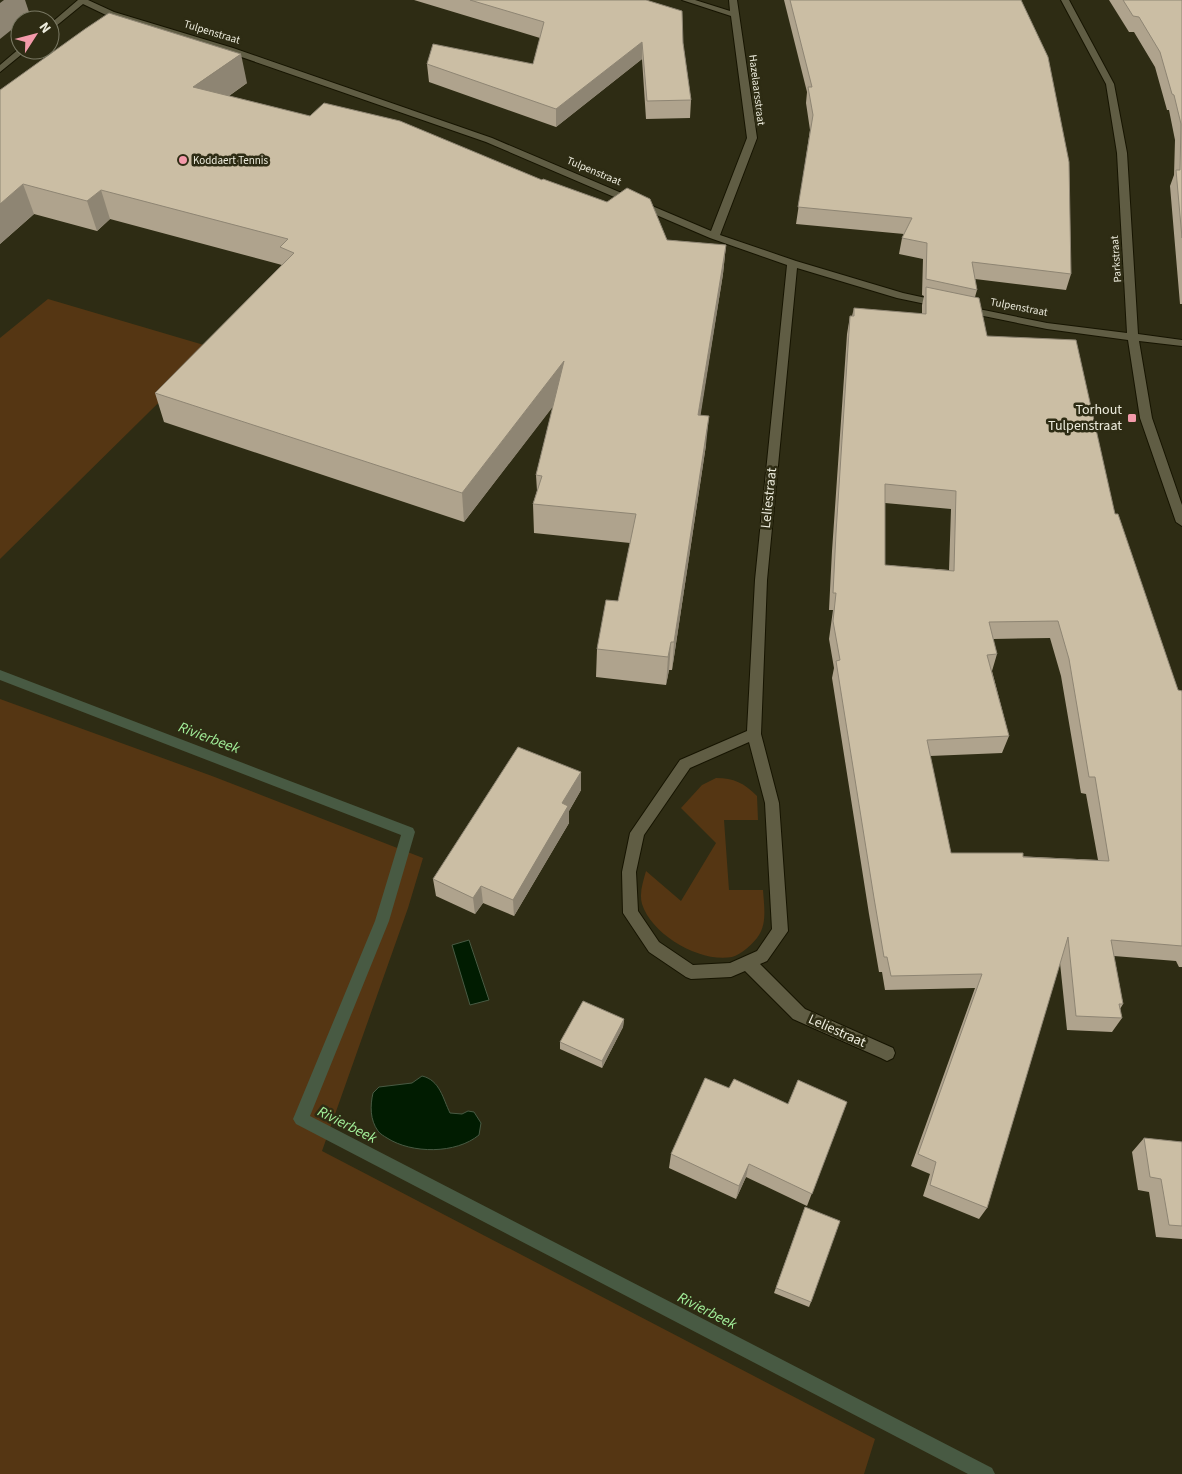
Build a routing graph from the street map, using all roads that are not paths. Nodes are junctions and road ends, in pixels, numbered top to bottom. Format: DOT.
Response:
graph roads {
  1 [pos="83,0"];
  2 [pos="686,0"];
  3 [pos="733,0"];
  4 [pos="1065,0"];
  5 [pos="736,15"];
  6 [pos="60,20"];
  7 [pos="11,60"];
  8 [pos="0,69"];
  9 [pos="714,236"];
  10 [pos="792,263"];
  11 [pos="1133,336"];
  12 [pos="1182,342"];
  13 [pos="1182,522"];
  14 [pos="754,734"];
  15 [pos="747,962"];
  16 [pos="888,1053"];
  1 -- 6 [label="street"];
  1 -- 9 [label="street, Tulpenstraat"];
  2 -- 5 [label="street"];
  3 -- 5 [label="street, Hazelaarsstraat"];
  4 -- 11 [label="street, Parkstraat"];
  5 -- 9 [label="street, Hazelaarsstraat"];
  7 -- 8 [label="street"];
  9 -- 10 [label="street, Tulpenstraat"];
  10 -- 11 [label="street, Tulpenstraat"];
  10 -- 14 [label="street, Leliestraat"];
  11 -- 12 [label="street, Tulpenstraat"];
  11 -- 13 [label="street, Parkstraat"];
  14 -- 15 [label="street, Leliestraat"];
  14 -- 15 [label="street, Leliestraat"];
  15 -- 16 [label="street, Leliestraat"];
}
